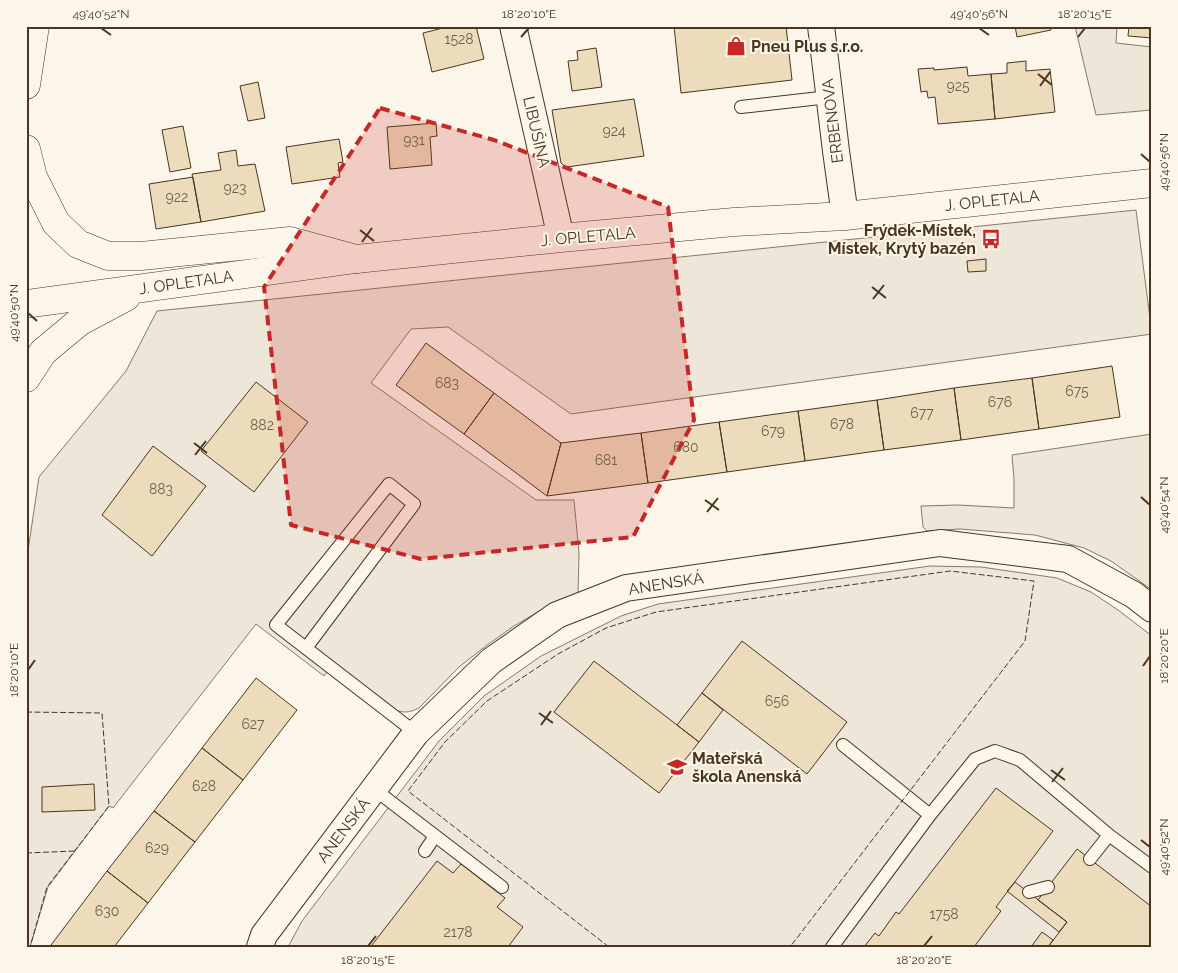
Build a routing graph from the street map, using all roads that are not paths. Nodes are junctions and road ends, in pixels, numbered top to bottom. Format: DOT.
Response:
graph roads {
  1 [pos="35,26"];
  2 [pos="512,26"];
  3 [pos="821,26"];
  4 [pos="26,86"];
  5 [pos="830,97"];
  6 [pos="740,108"];
  7 [pos="26,148"];
  8 [pos="1152,183"];
  9 [pos="845,216"];
  10 [pos="561,238"];
  11 [pos="356,259"];
  12 [pos="144,288"];
  13 [pos="26,304"];
  14 [pos="26,378"];
  15 [pos="1152,609"];
  16 [pos="306,648"];
  17 [pos="416,733"];
  18 [pos="843,745"];
  19 [pos="374,790"];
  20 [pos="930,815"];
  21 [pos="1109,835"];
  22 [pos="435,836"];
  23 [pos="425,851"];
  24 [pos="1090,859"];
  25 [pos="1152,867"];
  26 [pos="502,887"];
  27 [pos="1048,887"];
  28 [pos="1029,892"];
  29 [pos="260,947"];
  30 [pos="832,947"];
  1 -- 4 [label="main road"];
  2 -- 10 [label="street, LIBUŠINA"];
  3 -- 5 [label="street, ERBENOVA"];
  5 -- 6 [label="lane"];
  5 -- 9 [label="street, ERBENOVA"];
  7 -- 11 [label="main road"];
  8 -- 9 [label="main road, J. OPLETALA"];
  9 -- 10 [label="main road, J. OPLETALA"];
  10 -- 11 [label="main road, J. OPLETALA"];
  11 -- 12 [label="main road, J. OPLETALA"];
  12 -- 13 [label="main road, J. OPLETALA"];
  12 -- 14 [label="main road"];
  15 -- 17 [label="street, ANENSKÁ"];
  16 -- 16 [label="lane"];
  16 -- 17 [label="lane"];
  17 -- 19 [label="street, ANENSKÁ"];
  18 -- 20 [label="lane"];
  19 -- 22 [label="lane"];
  19 -- 29 [label="street, ANENSKÁ"];
  20 -- 21 [label="lane"];
  20 -- 30 [label="lane"];
  21 -- 24 [label="lane"];
  21 -- 25 [label="lane"];
  22 -- 23 [label="lane"];
  22 -- 26 [label="lane"];
  27 -- 28 [label="lane"];
}
